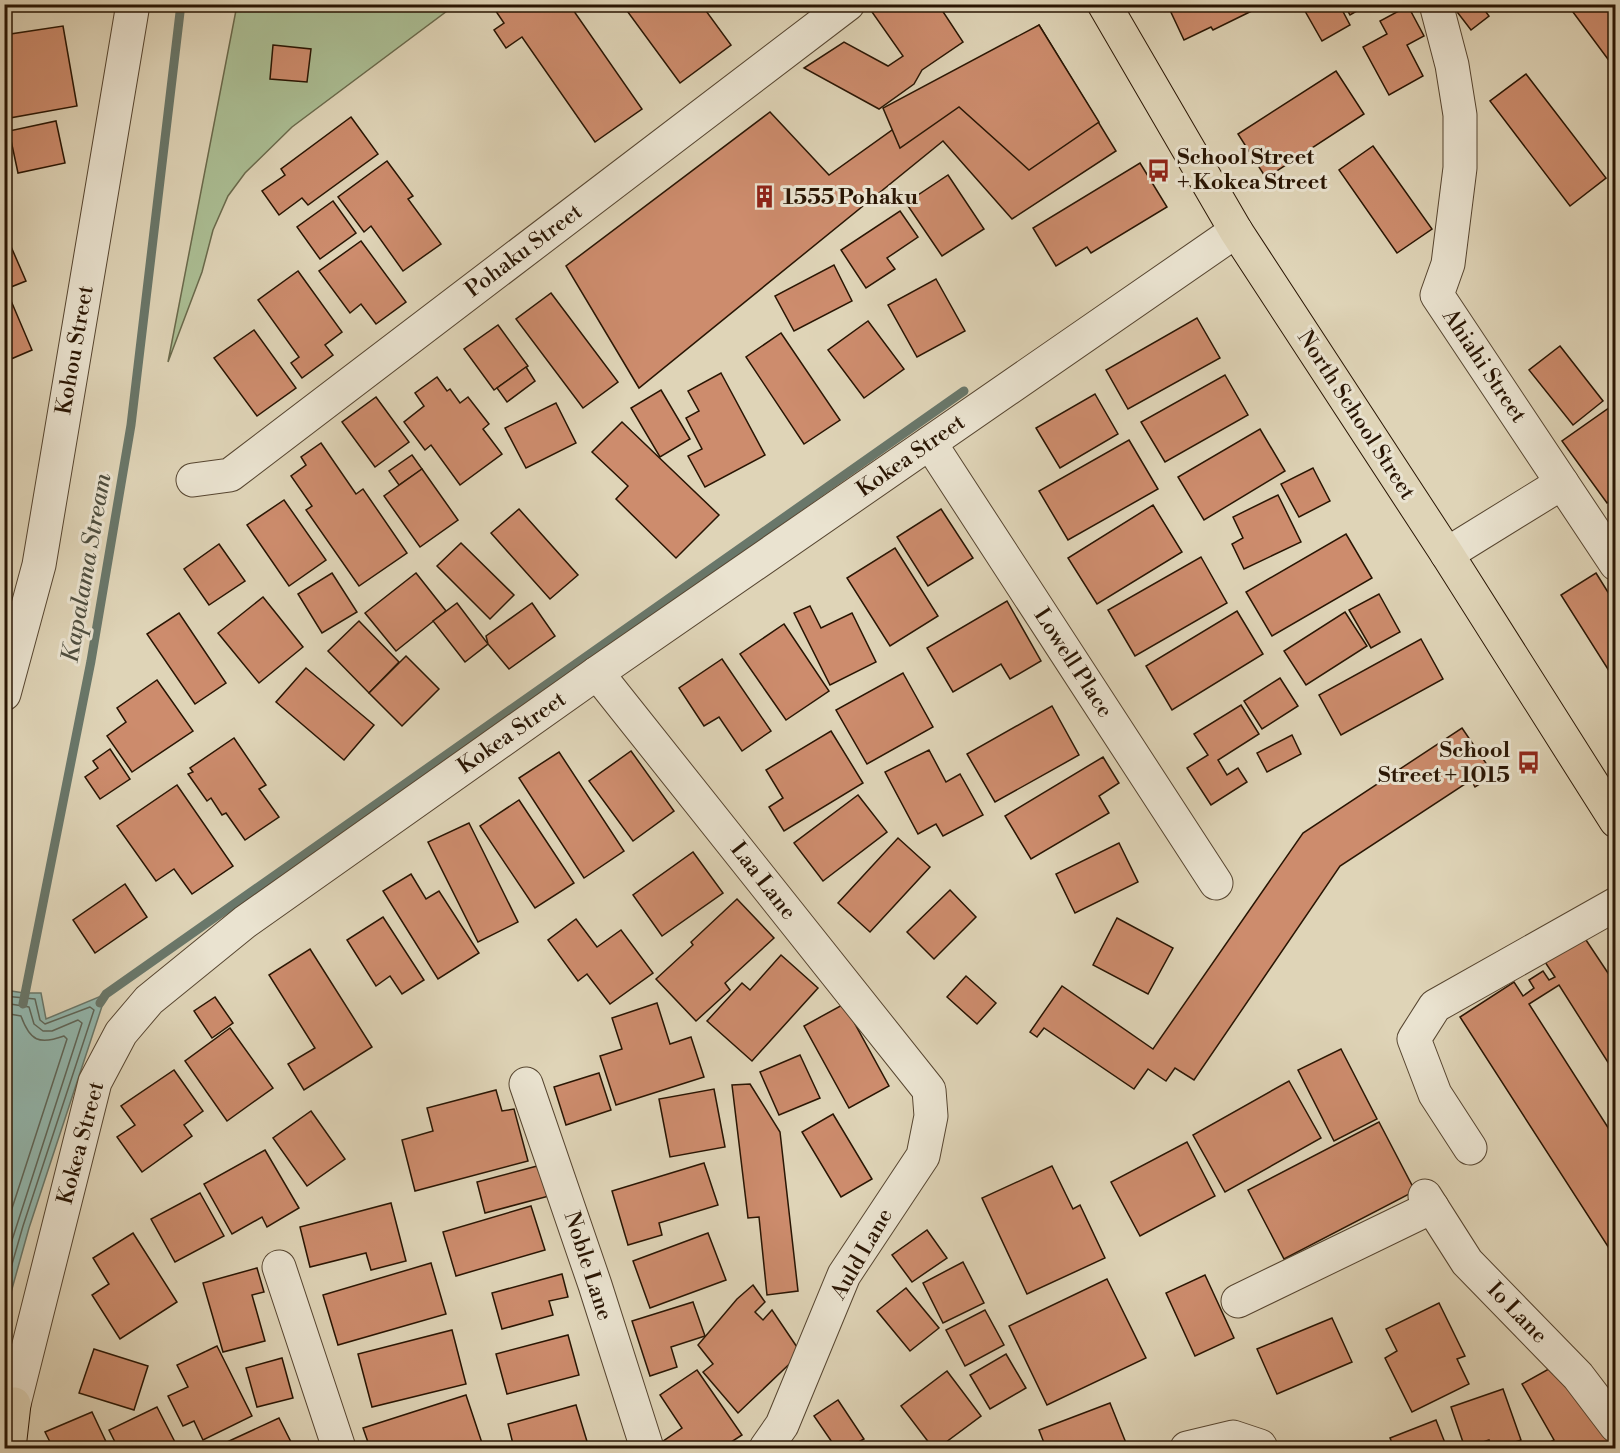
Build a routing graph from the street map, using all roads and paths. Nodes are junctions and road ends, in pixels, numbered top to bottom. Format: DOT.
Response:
graph roads {
  1 [pos="133,4"];
  2 [pos="848,4"];
  3 [pos="1104,4"];
  4 [pos="1436,4"];
  5 [pos="814,15"];
  6 [pos="1236,231"];
  7 [pos="930,443"];
  8 [pos="193,480"];
  9 [pos="1562,483"];
  10 [pos="1447,554"];
  11 [pos="1616,564"];
  12 [pos="597,673"];
  13 [pos="4,694"];
  14 [pos="1616,821"];
  15 [pos="1216,883"];
  16 [pos="1616,904"];
  17 [pos="526,1084"];
  18 [pos="929,1090"];
  19 [pos="1470,1148"];
  20 [pos="279,1268"];
  21 [pos="1238,1301"];
  22 [pos="9,1418"];
  23 [pos="1616,1426"];
  24 [pos="783,1441"];
  25 [pos="9,1449"];
  26 [pos="339,1449"];
  27 [pos="647,1449"];
  28 [pos="1187,1449"];
  29 [pos="1261,1449"];
  1 -- 13 [label="street, Kohou Street"];
  2 -- 5 [label="street, Pohaku Street"];
  3 -- 6 [label="main road, North School Street"];
  4 -- 9 [label="street, Ahiahi Street"];
  5 -- 8 [label="street, Pohaku Street"];
  6 -- 7 [label="street, Kokea Street"];
  6 -- 10 [label="main road, North School Street"];
  7 -- 12 [label="street, Kokea Street"];
  7 -- 15 [label="street, Lowell Place"];
  9 -- 10 [label="street"];
  9 -- 11 [label="street, Ahiahi Street"];
  10 -- 14 [label="main road, North School Street"];
  12 -- 18 [label="street, Laa Lane"];
  12 -- 22 [label="street, Kokea Street"];
  16 -- 19 [label="street"];
  17 -- 27 [label="street, Noble Lane"];
  18 -- 24 [label="street, Auld Lane"];
  20 -- 26 [label="street"];
  21 -- 23 [label="street, Io Lane"];
  22 -- 25 [label="main road"];
  28 -- 29 [label="street"];
}
